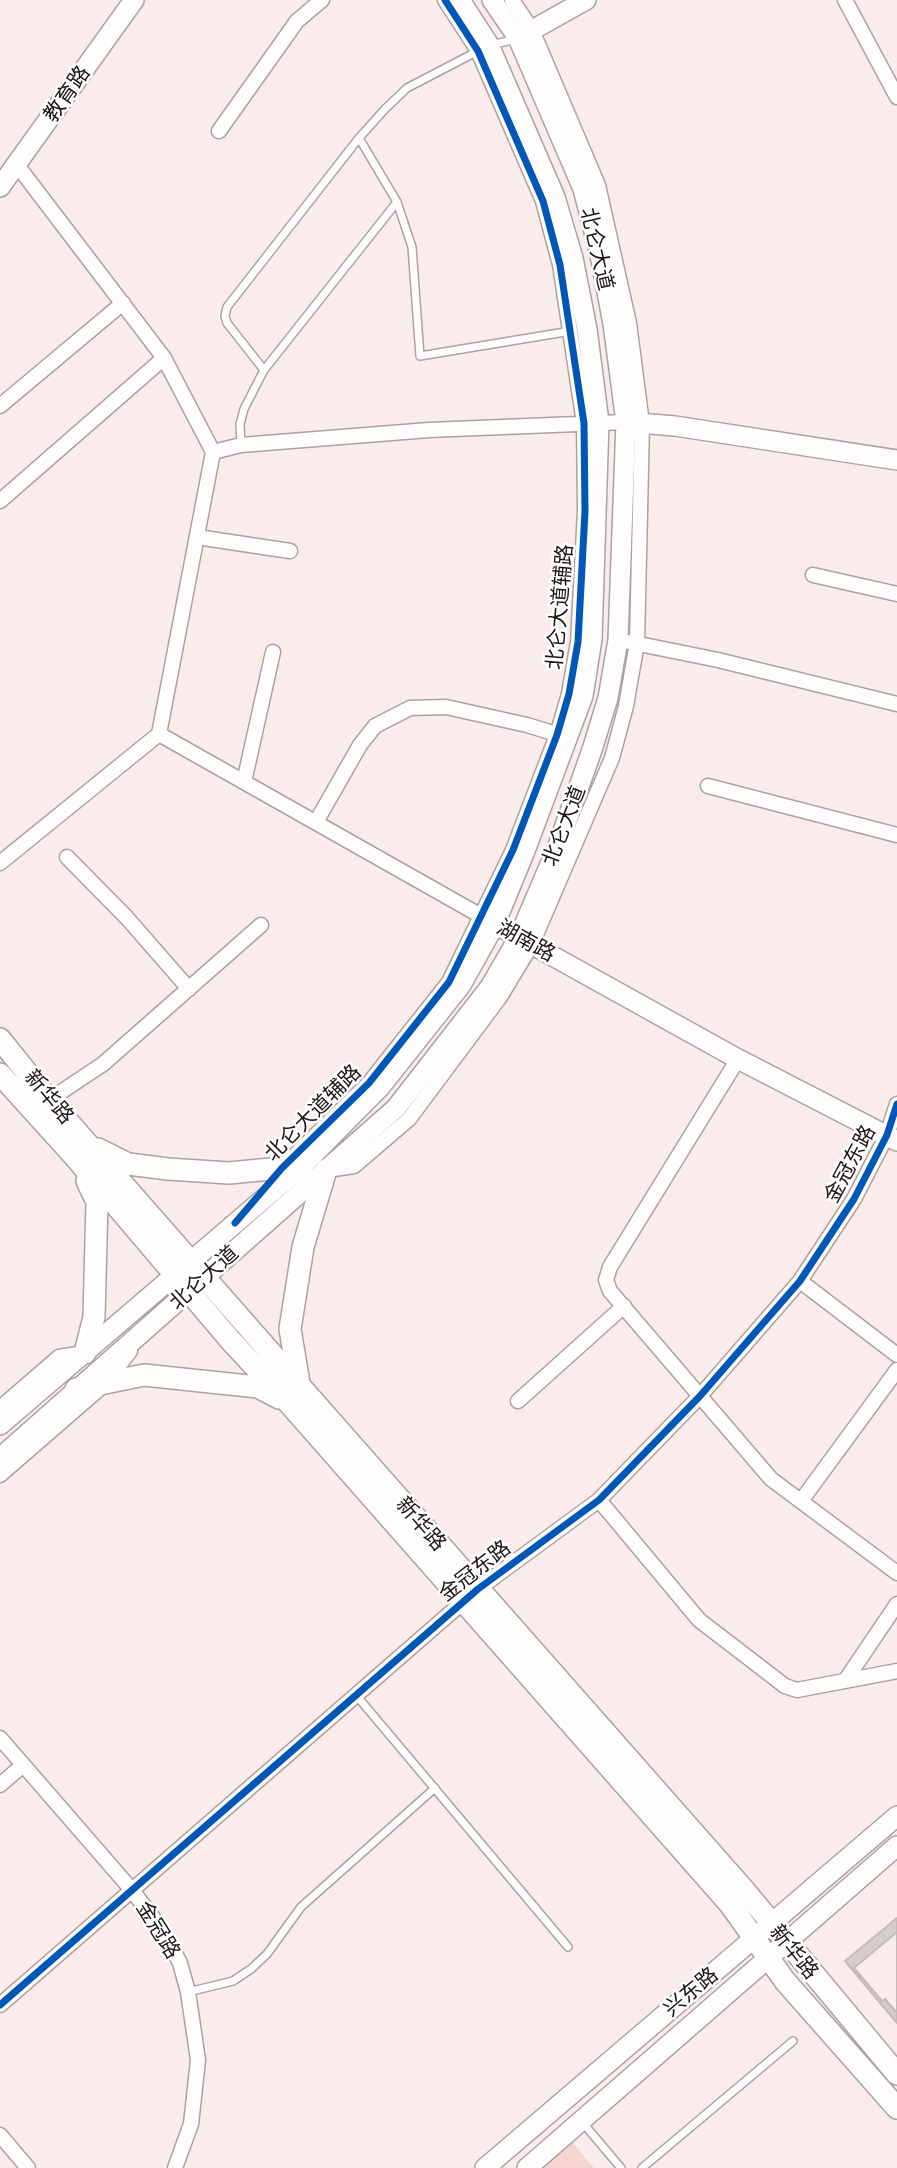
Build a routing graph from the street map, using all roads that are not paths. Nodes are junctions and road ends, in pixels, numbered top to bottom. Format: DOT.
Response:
graph roads {
  1 [pos="134,0"];
  2 [pos="322,0"];
  3 [pos="445,0"];
  4 [pos="460,0"];
  5 [pos="492,0"];
  6 [pos="512,0"];
  7 [pos="586,0"];
  8 [pos="845,0"];
  9 [pos="525,34"];
  10 [pos="484,48"];
  11 [pos="897,97"];
  12 [pos="219,131"];
  13 [pos="359,138"];
  14 [pos="17,165"];
  15 [pos="0,187"];
  16 [pos="397,202"];
  17 [pos="123,303"];
  18 [pos="580,330"];
  19 [pos="164,358"];
  20 [pos="264,370"];
  21 [pos="0,406"];
  22 [pos="634,422"];
  23 [pos="592,423"];
  24 [pos="241,445"];
  25 [pos="213,452"];
  26 [pos="897,460"];
  27 [pos="0,501"];
  28 [pos="197,537"];
  29 [pos="290,551"];
  30 [pos="813,575"];
  31 [pos="897,594"];
  32 [pos="627,642"];
  33 [pos="273,652"];
  34 [pos="897,704"];
  35 [pos="159,734"];
  36 [pos="562,736"];
  37 [pos="244,782"];
  38 [pos="708,786"];
  39 [pos="316,822"];
  40 [pos="897,835"];
  41 [pos="67,857"];
  42 [pos="0,863"];
  43 [pos="488,920"];
  44 [pos="261,925"];
  45 [pos="526,941"];
  46 [pos="188,989"];
  47 [pos="0,1039"];
  48 [pos="738,1059"];
  49 [pos="0,1074"];
  50 [pos="50,1100"];
  51 [pos="897,1104"];
  52 [pos="892,1138"];
  53 [pos="82,1151"];
  54 [pos="292,1167"];
  55 [pos="326,1170"];
  56 [pos="191,1271"];
  57 [pos="800,1281"];
  58 [pos="189,1292"];
  59 [pos="624,1306"];
  60 [pos="147,1329"];
  61 [pos="85,1353"];
  62 [pos="897,1355"];
  63 [pos="897,1370"];
  64 [pos="106,1382"];
  65 [pos="76,1389"];
  66 [pos="293,1393"];
  67 [pos="700,1396"];
  68 [pos="518,1401"];
  69 [pos="0,1408"];
  70 [pos="0,1425"];
  71 [pos="0,1458"];
  72 [pos="0,1475"];
  73 [pos="598,1500"];
  74 [pos="801,1501"];
  75 [pos="897,1573"];
  76 [pos="471,1595"];
  77 [pos="897,1604"];
  78 [pos="897,1671"];
  79 [pos="845,1681"];
  80 [pos="356,1695"];
  81 [pos="0,1738"];
  82 [pos="23,1765"];
  83 [pos="0,1785"];
  84 [pos="435,1788"];
  85 [pos="897,1816"];
  86 [pos="897,1846"];
  87 [pos="131,1889"];
  88 [pos="771,1924"];
  89 [pos="754,1938"];
  90 [pos="786,1942"];
  91 [pos="568,1947"];
  92 [pos="768,1957"];
  93 [pos="188,1992"];
  94 [pos="0,2005"];
  95 [pos="793,2041"];
  96 [pos="897,2074"];
  97 [pos="897,2108"];
  98 [pos="580,2120"];
  99 [pos="0,2135"];
  100 [pos="28,2168"];
  101 [pos="175,2168"];
  102 [pos="485,2168"];
  103 [pos="527,2168"];
  104 [pos="621,2168"];
  105 [pos="642,2168"];
  1 -- 14 [label="main road, 教育路"];
  2 -- 12 [label="street"];
  3 -- 10 [label="street"];
  4 -- 10 [label="main road, 北仑大道"];
  5 -- 9 [label="main road, 北仑大道"];
  6 -- 9 [label="street"];
  7 -- 9 [label="main road"];
  8 -- 11 [label="street"];
  9 -- 10 [label="lane"];
  9 -- 22 [label="main road, 北仑大道"];
  10 -- 13 [label="lane"];
  10 -- 18 [label="main road, 北仑大道"];
  13 -- 16 [label="lane"];
  13 -- 20 [label="lane"];
  14 -- 15 [label="main road, 教育路"];
  14 -- 17 [label="street"];
  16 -- 18 [label="lane"];
  16 -- 20 [label="lane"];
  17 -- 19 [label="street"];
  17 -- 21 [label="street"];
  18 -- 23 [label="main road, 北仑大道"];
  19 -- 25 [label="street"];
  19 -- 27 [label="street"];
  20 -- 24 [label="lane"];
  22 -- 23 [label="street"];
  22 -- 26 [label="main road"];
  22 -- 32 [label="main road, 北仑大道"];
  23 -- 24 [label="street"];
  23 -- 36 [label="main road, 北仑大道"];
  24 -- 25 [label="street"];
  25 -- 28 [label="street"];
  28 -- 29 [label="street"];
  28 -- 35 [label="street"];
  30 -- 31 [label="street"];
  32 -- 34 [label="street"];
  32 -- 45 [label="main road, 北仑大道"];
  33 -- 37 [label="street"];
  35 -- 37 [label="street, 湖南路"];
  35 -- 42 [label="street"];
  36 -- 39 [label="street"];
  36 -- 43 [label="main road, 北仑大道"];
  37 -- 39 [label="street, 湖南路"];
  38 -- 40 [label="street"];
  39 -- 43 [label="street, 湖南路"];
  41 -- 46 [label="street"];
  43 -- 45 [label="main road, 湖南路"];
  43 -- 54 [label="main road, 北仑大道"];
  44 -- 46 [label="street"];
  45 -- 48 [label="main road, 湖南路"];
  45 -- 55 [label="main road, 北仑大道"];
  46 -- 50 [label="street"];
  47 -- 50 [label="main road, 新华路"];
  48 -- 52 [label="main road, 湖南路"];
  48 -- 59 [label="street"];
  49 -- 53 [label="main road, 新华路"];
  50 -- 53 [label="main road, 新华路"];
  51 -- 52 [label="street, 金冠东路"];
  52 -- 57 [label="street, 金冠东路"];
  53 -- 54 [label="main road"];
  53 -- 56 [label="main road, 新华路"];
  53 -- 61 [label="main road"];
  54 -- 56 [label="main road, 北仑大道"];
  55 -- 56 [label="main road, 北仑大道"];
  55 -- 66 [label="main road"];
  56 -- 58 [label="main road, 新华路"];
  56 -- 61 [label="main road, 北仑大道"];
  56 -- 66 [label="main road, 新华路"];
  57 -- 62 [label="street"];
  57 -- 67 [label="street, 金冠东路"];
  58 -- 60 [label="main road, 北仑大道"];
  58 -- 66 [label="main road, 新华路"];
  59 -- 67 [label="street"];
  59 -- 68 [label="street"];
  60 -- 64 [label="street"];
  60 -- 65 [label="main road, 北仑大道"];
  61 -- 69 [label="street"];
  61 -- 70 [label="main road, 北仑大道"];
  63 -- 74 [label="street"];
  64 -- 65 [label="main road"];
  64 -- 66 [label="main road"];
  64 -- 72 [label="street"];
  65 -- 71 [label="main road, 北仑大道"];
  66 -- 76 [label="main road, 新华路"];
  67 -- 73 [label="street, 金冠东路"];
  67 -- 74 [label="street"];
  73 -- 76 [label="street, 金冠东路"];
  73 -- 79 [label="street"];
  74 -- 75 [label="street"];
  76 -- 80 [label="street, 金冠东路"];
  76 -- 88 [label="main road, 新华路"];
  76 -- 89 [label="main road, 新华路"];
  77 -- 79 [label="street"];
  78 -- 79 [label="street"];
  80 -- 84 [label="lane"];
  80 -- 87 [label="street, 金冠东路"];
  81 -- 82 [label="street, 金冠路"];
  82 -- 83 [label="street"];
  82 -- 87 [label="street, 金冠路"];
  84 -- 91 [label="lane"];
  84 -- 93 [label="lane"];
  85 -- 88 [label="main road, 兴东路"];
  86 -- 90 [label="main road, 兴东路"];
  87 -- 93 [label="street, 金冠路"];
  87 -- 94 [label="street, 金冠东路"];
  88 -- 89 [label="main road, 兴东路"];
  88 -- 90 [label="main road, 新华路"];
  89 -- 92 [label="main road, 新华路"];
  89 -- 102 [label="main road, 兴东路"];
  90 -- 92 [label="main road, 兴东路"];
  90 -- 96 [label="main road, 新华路"];
  92 -- 97 [label="main road, 新华路"];
  92 -- 98 [label="main road, 兴东路"];
  93 -- 101 [label="street, 金冠路"];
  95 -- 105 [label="lane"];
  98 -- 103 [label="main road, 兴东路"];
  98 -- 104 [label="lane"];
  99 -- 100 [label="street"];
}
